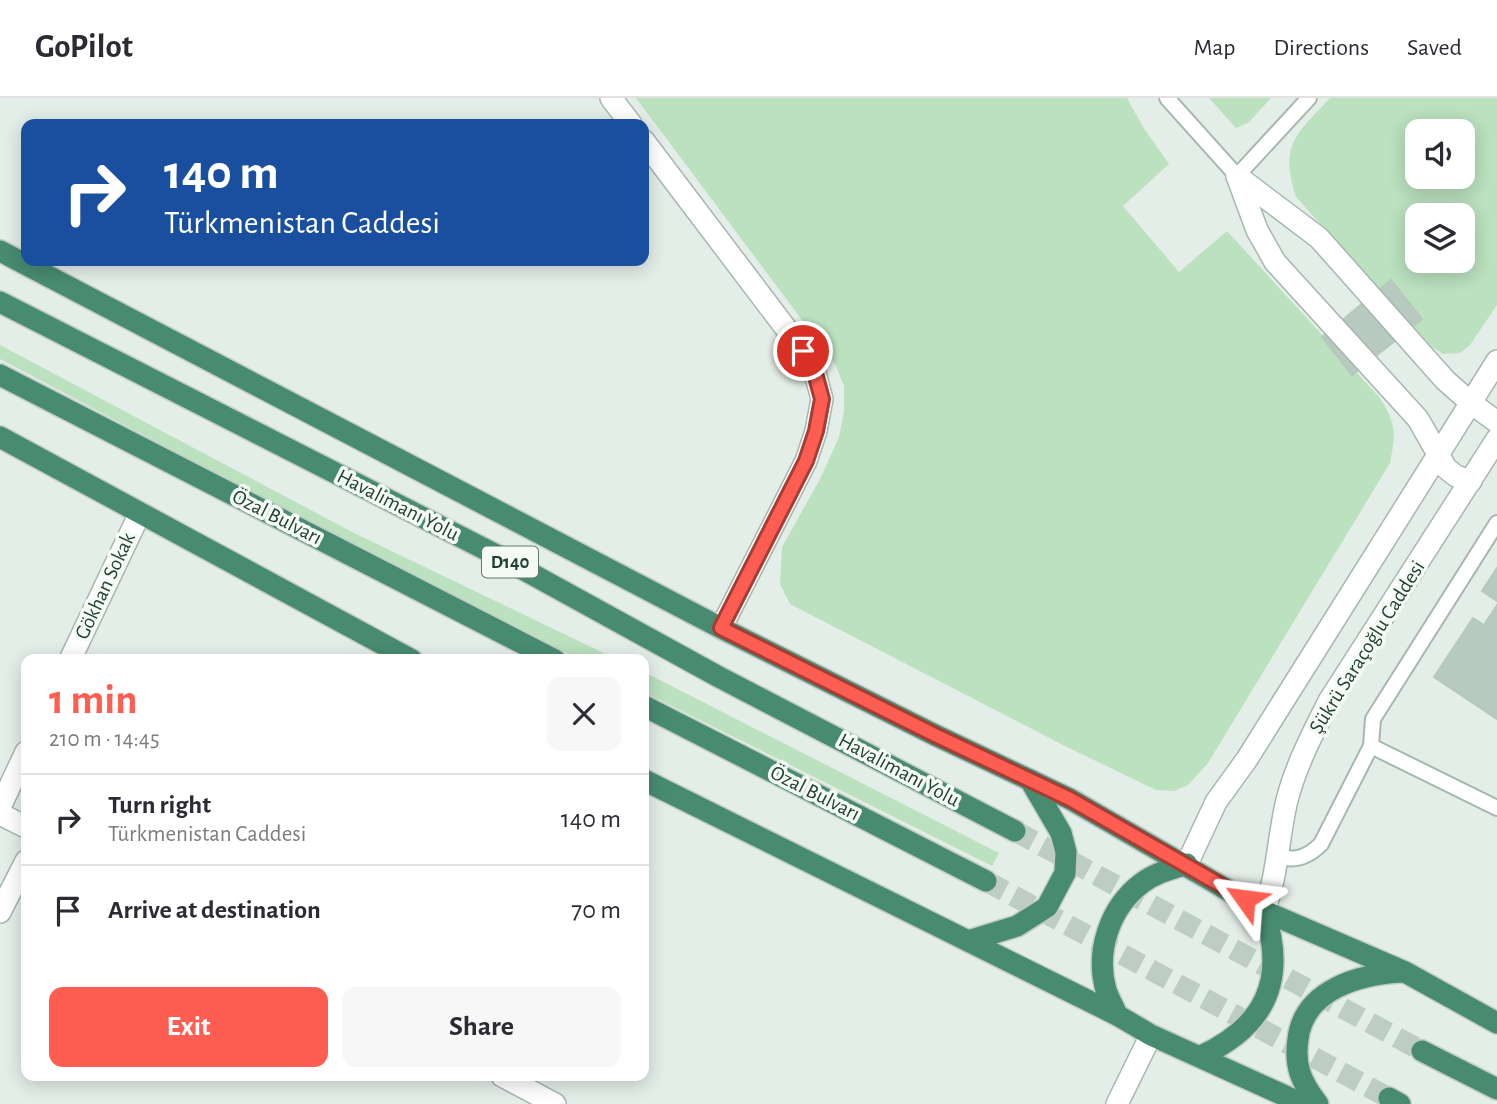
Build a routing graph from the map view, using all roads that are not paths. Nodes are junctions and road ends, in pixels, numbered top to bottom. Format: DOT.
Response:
graph roads {
  1 [pos="611,98"];
  2 [pos="1167,98"];
  3 [pos="1309,98"];
  4 [pos="627,119"];
  5 [pos="649,148"];
  6 [pos="1237,176"];
  7 [pos="0,251"];
  8 [pos="21,262"];
  9 [pos="29,266"];
  10 [pos="0,302"];
  11 [pos="1497,361"];
  12 [pos="0,375"];
  13 [pos="1471,403"];
  14 [pos="1497,422"];
  15 [pos="0,437"];
  16 [pos="1497,439"];
  17 [pos="1437,456"];
  18 [pos="1471,481"];
  19 [pos="140,513"];
  20 [pos="1497,523"];
  21 [pos="721,628"];
  22 [pos="73,654"];
  23 [pos="401,654"];
  24 [pos="543,654"];
  25 [pos="649,709"];
  26 [pos="1371,746"];
  27 [pos="21,763"];
  28 [pos="1029,778"];
  29 [pos="649,782"];
  30 [pos="0,807"];
  31 [pos="1497,808"];
  32 [pos="0,814"];
  33 [pos="21,824"];
  34 [pos="1015,831"];
  35 [pos="1278,856"];
  36 [pos="1187,864"];
  37 [pos="21,871"];
  38 [pos="986,881"];
  39 [pos="1264,911"];
  40 [pos="0,912"];
  41 [pos="968,941"];
  42 [pos="1405,972"];
  43 [pos="1117,1015"];
  44 [pos="1497,1023"];
  45 [pos="1151,1034"];
  46 [pos="1422,1051"];
  47 [pos="1201,1056"];
  48 [pos="511,1081"];
  49 [pos="1497,1089"];
  50 [pos="555,1104"];
  51 [pos="1117,1104"];
  52 [pos="1303,1104"];
  53 [pos="1318,1104"];
  1 -- 4 [label="street"];
  2 -- 6 [label="lane"];
  3 -- 6 [label="lane"];
  5 -- 21 [label="street"];
  6 -- 13 [label="street"];
  6 -- 17 [label="street"];
  7 -- 8 [label="highway"];
  9 -- 21 [label="highway"];
  10 -- 34 [label="highway, Havalimanı Yolu / D140"];
  11 -- 13 [label="street"];
  12 -- 24 [label="highway, Özal Bulvarı"];
  13 -- 14 [label="street"];
  13 -- 17 [label="street"];
  15 -- 19 [label="highway"];
  16 -- 18 [label="street, Şükrü Saraçoğlu Caddesi"];
  17 -- 18 [label="street"];
  17 -- 36 [label="street"];
  18 -- 35 [label="street, Şükrü Saraçoğlu Caddesi"];
  19 -- 22 [label="street, Gökhan Sokak"];
  19 -- 23 [label="highway"];
  20 -- 26 [label="lane"];
  21 -- 28 [label="highway"];
  25 -- 38 [label="highway, Özal Bulvarı"];
  26 -- 31 [label="lane"];
  26 -- 35 [label="lane"];
  27 -- 30 [label="street"];
  28 -- 36 [label="highway"];
  28 -- 41 [label="highway"];
  29 -- 41 [label="highway"];
  32 -- 33 [label="street"];
  35 -- 39 [label="street, Şükrü Saraçoğlu Caddesi"];
  36 -- 39 [label="highway"];
  36 -- 43 [label="highway"];
  37 -- 40 [label="street"];
  39 -- 42 [label="highway"];
  39 -- 47 [label="highway"];
  41 -- 43 [label="highway"];
  42 -- 44 [label="highway"];
  42 -- 53 [label="highway"];
  43 -- 45 [label="highway"];
  45 -- 47 [label="highway"];
  45 -- 51 [label="street"];
  46 -- 49 [label="highway"];
  47 -- 52 [label="highway"];
  48 -- 50 [label="street"];
}
